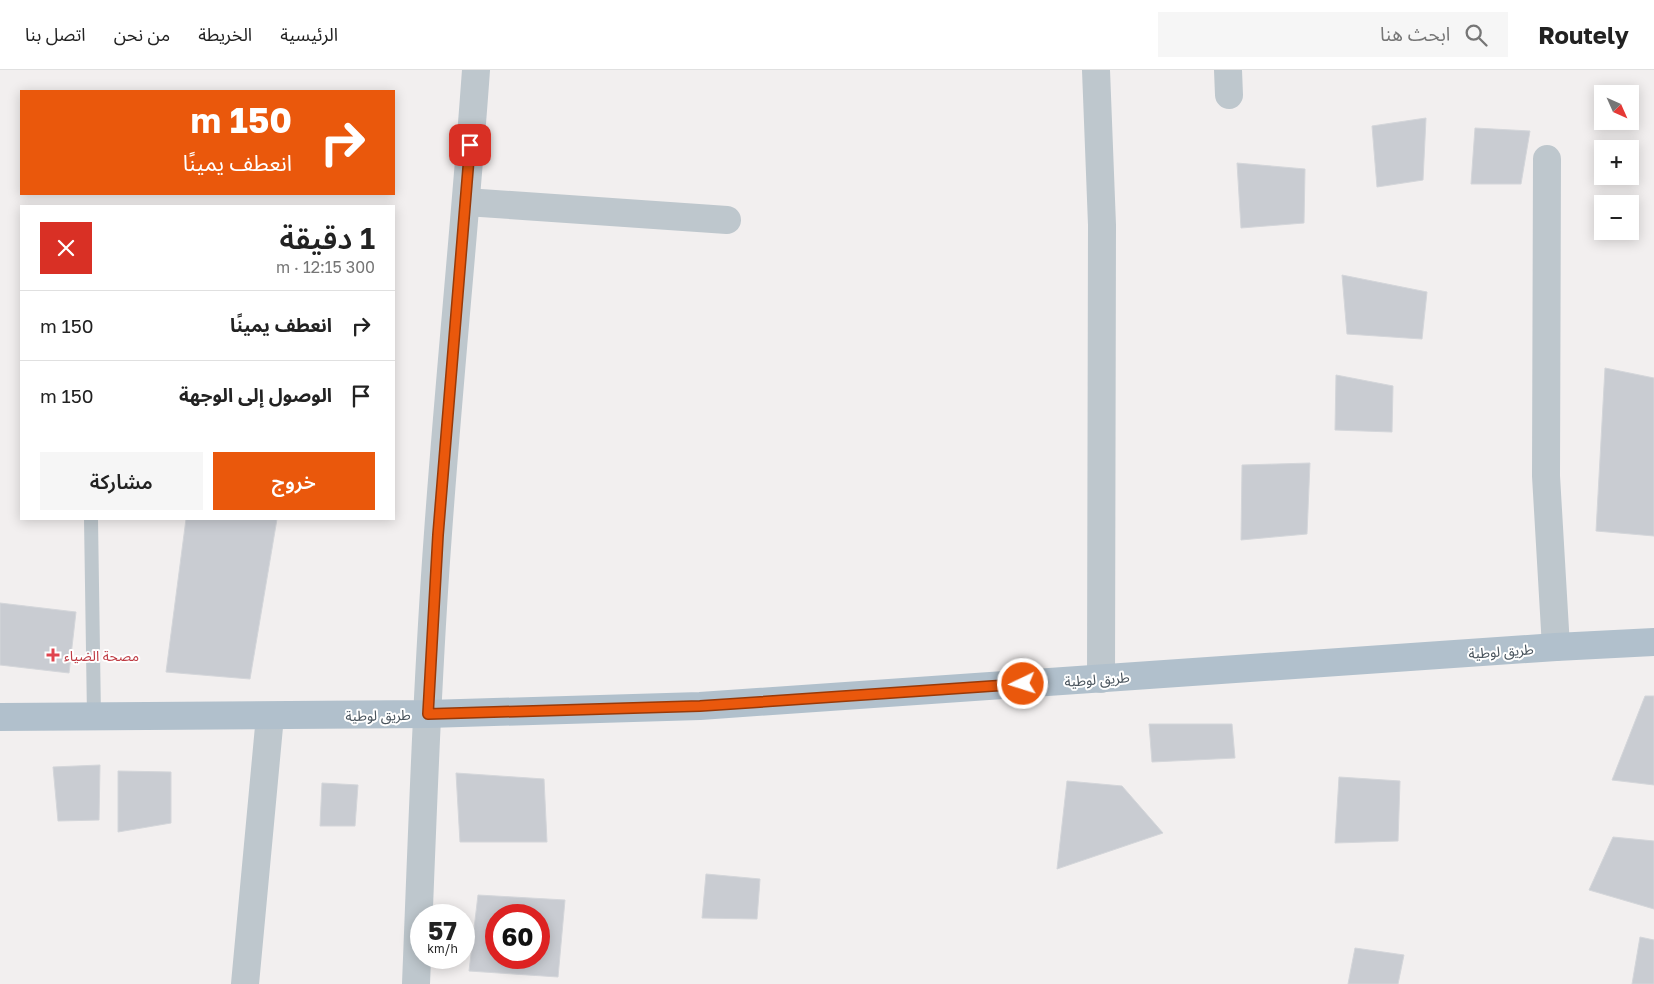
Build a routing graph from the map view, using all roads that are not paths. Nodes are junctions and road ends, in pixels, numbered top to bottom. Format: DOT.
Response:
graph roads {
  1 [pos="476,70"];
  2 [pos="1096,70"];
  3 [pos="1547,160"];
  4 [pos="466,202"];
  5 [pos="727,220"];
  6 [pos="91,520"];
  7 [pos="1654,642"];
  8 [pos="1556,647"];
  9 [pos="1100,679"];
  10 [pos="428,714"];
  11 [pos="270,716"];
  12 [pos="0,717"];
  13 [pos="94,717"];
  14 [pos="245,984"];
  15 [pos="416,984"];
  1 -- 4 [label="street"];
  2 -- 9 [label="street"];
  3 -- 8 [label="street"];
  4 -- 5 [label="street"];
  4 -- 10 [label="street"];
  6 -- 13 [label="lane"];
  7 -- 8 [label="main road, طريق لوطية"];
  8 -- 9 [label="main road, طريق لوطية"];
  9 -- 10 [label="main road, طريق لوطية"];
  10 -- 11 [label="main road, طريق لوطية"];
  10 -- 15 [label="street"];
  11 -- 13 [label="main road, طريق لوطية"];
  11 -- 14 [label="street"];
  12 -- 13 [label="main road, طريق لوطية"];
}
